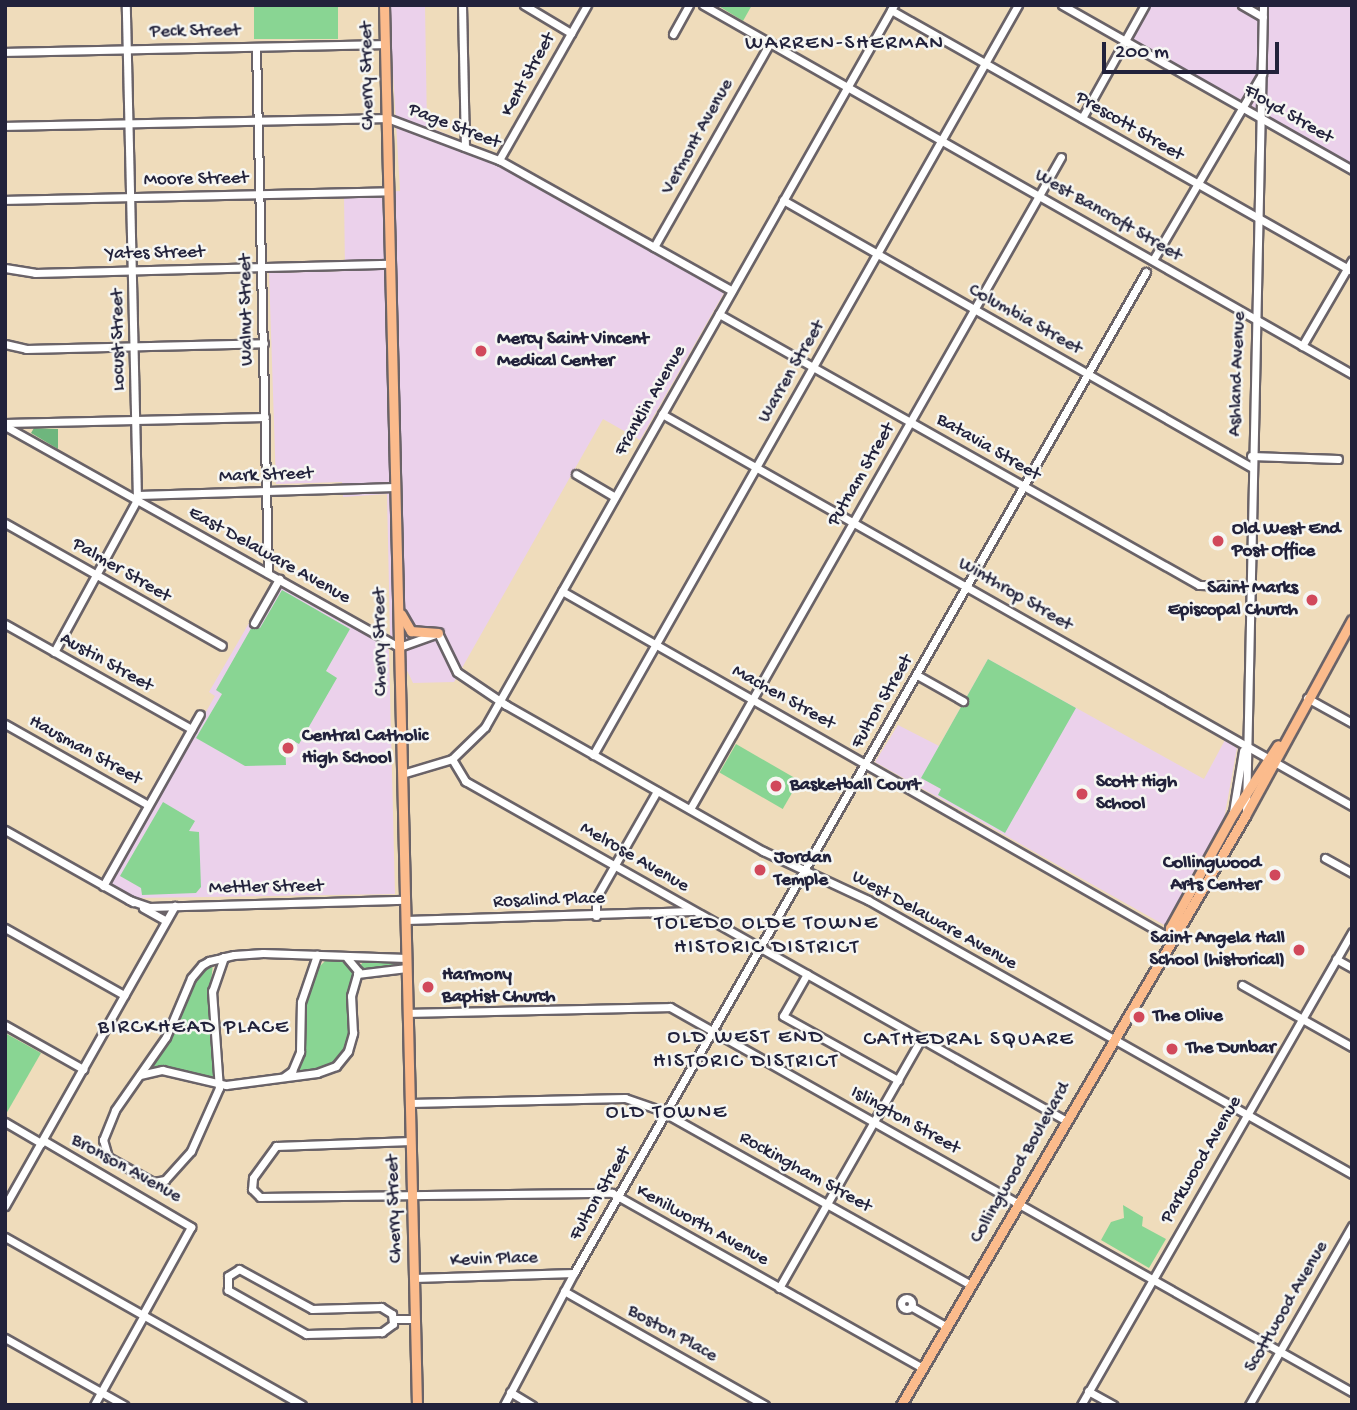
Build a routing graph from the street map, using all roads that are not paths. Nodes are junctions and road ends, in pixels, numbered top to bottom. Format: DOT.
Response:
graph roads {
  1 [pos="127,5"];
  2 [pos="384,5"];
  3 [pos="462,5"];
  4 [pos="523,5"];
  5 [pos="587,5"];
  6 [pos="689,5"];
  7 [pos="703,5"];
  8 [pos="1018,5"];
  9 [pos="1062,5"];
  10 [pos="1145,5"];
  11 [pos="1242,5"];
  12 [pos="1263,5"];
  13 [pos="892,8"];
  14 [pos="1263,17"];
  15 [pos="571,33"];
  16 [pos="673,34"];
  17 [pos="1125,41"];
  18 [pos="770,43"];
  19 [pos="385,44"];
  20 [pos="256,47"];
  21 [pos="128,50"];
  22 [pos="5,52"];
  23 [pos="985,63"];
  24 [pos="1262,74"];
  25 [pos="848,86"];
  26 [pos="1241,107"];
  27 [pos="387,118"];
  28 [pos="1082,118"];
  29 [pos="1261,118"];
  30 [pos="258,120"];
  31 [pos="130,124"];
  32 [pos="5,126"];
  33 [pos="942,140"];
  34 [pos="465,147"];
  35 [pos="1060,157"];
  36 [pos="499,160"];
  37 [pos="1352,170"];
  38 [pos="1197,183"];
  39 [pos="388,191"];
  40 [pos="260,195"];
  41 [pos="1039,195"];
  42 [pos="131,198"];
  43 [pos="5,200"];
  44 [pos="783,200"];
  45 [pos="1256,217"];
  46 [pos="654,247"];
  47 [pos="877,254"];
  48 [pos="1153,260"];
  49 [pos="1352,260"];
  50 [pos="390,264"];
  51 [pos="262,267"];
  52 [pos="5,268"];
  53 [pos="133,270"];
  54 [pos="1349,270"];
  55 [pos="1146,272"];
  56 [pos="732,291"];
  57 [pos="974,309"];
  58 [pos="719,314"];
  59 [pos="1256,319"];
  60 [pos="264,343"];
  61 [pos="5,344"];
  62 [pos="135,346"];
  63 [pos="1303,346"];
  64 [pos="813,367"];
  65 [pos="1088,373"];
  66 [pos="1352,374"];
  67 [pos="662,414"];
  68 [pos="265,417"];
  69 [pos="137,420"];
  70 [pos="910,422"];
  71 [pos="5,425"];
  72 [pos="1251,456"];
  73 [pos="1338,458"];
  74 [pos="756,467"];
  75 [pos="1251,467"];
  76 [pos="576,474"];
  77 [pos="395,487"];
  78 [pos="1024,487"];
  79 [pos="267,492"];
  80 [pos="615,496"];
  81 [pos="138,497"];
  82 [pos="853,522"];
  83 [pos="5,523"];
  84 [pos="268,573"];
  85 [pos="96,575"];
  86 [pos="279,579"];
  87 [pos="967,586"];
  88 [pos="1248,586"];
  89 [pos="562,591"];
  90 [pos="398,599"];
  91 [pos="1352,620"];
  92 [pos="5,624"];
  93 [pos="254,624"];
  94 [pos="1349,632"];
  95 [pos="438,633"];
  96 [pos="656,644"];
  97 [pos="222,646"];
  98 [pos="399,647"];
  99 [pos="54,652"];
  100 [pos="917,676"];
  101 [pos="1307,698"];
  102 [pos="752,699"];
  103 [pos="500,700"];
  104 [pos="962,701"];
  105 [pos="200,714"];
  106 [pos="1352,723"];
  107 [pos="5,724"];
  108 [pos="191,729"];
  109 [pos="1245,743"];
  110 [pos="593,755"];
  111 [pos="452,759"];
  112 [pos="1271,760"];
  113 [pos="866,763"];
  114 [pos="402,774"];
  115 [pos="657,790"];
  116 [pos="1247,790"];
  117 [pos="148,805"];
  118 [pos="1352,806"];
  119 [pos="690,809"];
  120 [pos="1233,814"];
  121 [pos="1245,816"];
  122 [pos="5,830"];
  123 [pos="1325,858"];
  124 [pos="614,865"];
  125 [pos="803,871"];
  126 [pos="1352,873"];
  127 [pos="1198,878"];
  128 [pos="103,886"];
  129 [pos="1204,887"];
  130 [pos="129,900"];
  131 [pos="405,900"];
  132 [pos="175,906"];
  133 [pos="694,911"];
  134 [pos="596,916"];
  135 [pos="406,920"];
  136 [pos="166,921"];
  137 [pos="5,928"];
  138 [pos="1352,932"];
  139 [pos="1170,938"];
  140 [pos="760,948"];
  141 [pos="317,955"];
  142 [pos="224,957"];
  143 [pos="346,958"];
  144 [pos="1336,959"];
  145 [pos="407,963"];
  146 [pos="1352,968"];
  147 [pos="358,974"];
  148 [pos="807,974"];
  149 [pos="1242,985"];
  150 [pos="124,995"];
  151 [pos="408,1013"];
  152 [pos="1302,1018"];
  153 [pos="5,1026"];
  154 [pos="712,1031"];
  155 [pos="921,1039"];
  156 [pos="1113,1039"];
  157 [pos="1352,1047"];
  158 [pos="83,1069"];
  159 [pos="282,1077"];
  160 [pos="135,1079"];
  161 [pos="898,1080"];
  162 [pos="220,1084"];
  163 [pos="410,1103"];
  164 [pos="666,1114"];
  165 [pos="1247,1115"];
  166 [pos="1065,1120"];
  167 [pos="5,1122"];
  168 [pos="874,1122"];
  169 [pos="411,1141"];
  170 [pos="42,1142"];
  171 [pos="1352,1174"];
  172 [pos="412,1194"];
  173 [pos="618,1197"];
  174 [pos="1018,1202"];
  175 [pos="827,1204"];
  176 [pos="5,1206"];
  177 [pos="1352,1226"];
  178 [pos="5,1237"];
  179 [pos="574,1273"];
  180 [pos="414,1278"];
  181 [pos="1153,1279"];
  182 [pos="971,1285"];
  183 [pos="779,1288"];
  184 [pos="564,1292"];
  185 [pos="912,1307"];
  186 [pos="144,1315"];
  187 [pos="415,1318"];
  188 [pos="394,1319"];
  189 [pos="947,1327"];
  190 [pos="5,1338"];
  191 [pos="1280,1351"];
  192 [pos="923,1368"];
  193 [pos="101,1391"];
  194 [pos="1088,1391"];
  195 [pos="510,1392"];
  196 [pos="1352,1392"];
  197 [pos="94,1405"];
  198 [pos="124,1405"];
  199 [pos="302,1405"];
  200 [pos="417,1405"];
  201 [pos="503,1405"];
  202 [pos="532,1405"];
  203 [pos="765,1405"];
  204 [pos="901,1405"];
  205 [pos="1080,1405"];
  206 [pos="1113,1405"];
  207 [pos="1250,1405"];
  1 -- 21 [label="street, Locust Street"];
  2 -- 19 [label="main road, Cherry Street"];
  3 -- 34 [label="street"];
  4 -- 15 [label="street"];
  5 -- 15 [label="street, Kent Street"];
  6 -- 16 [label="street"];
  7 -- 18 [label="street, West Bancroft Street"];
  8 -- 23 [label="street, Warren Street"];
  9 -- 17 [label="street, Floyd Street"];
  10 -- 17 [label="street"];
  11 -- 14 [label="street"];
  12 -- 14 [label="street, Ashland Avenue"];
  13 -- 23 [label="street, Prescott Street"];
  13 -- 25 [label="street, Franklin Avenue"];
  14 -- 24 [label="street, Ashland Avenue"];
  15 -- 36 [label="street, Kent Street"];
  17 -- 26 [label="street, Floyd Street"];
  17 -- 28 [label="street"];
  18 -- 25 [label="street, West Bancroft Street"];
  18 -- 46 [label="street, Vermont Avenue"];
  19 -- 20 [label="street, Peck Street"];
  19 -- 27 [label="main road, Cherry Street"];
  20 -- 21 [label="street, Peck Street"];
  20 -- 30 [label="street, Walnut Street"];
  21 -- 22 [label="street, Peck Street"];
  21 -- 31 [label="street, Locust Street"];
  23 -- 28 [label="street, Prescott Street"];
  23 -- 33 [label="street, Warren Street"];
  24 -- 26 [label="street"];
  24 -- 29 [label="street, Ashland Avenue"];
  25 -- 33 [label="street, West Bancroft Street"];
  25 -- 44 [label="street, Franklin Avenue"];
  26 -- 29 [label="street, Floyd Street"];
  26 -- 38 [label="street"];
  27 -- 30 [label="street, Page Street"];
  27 -- 34 [label="street, Page Street"];
  27 -- 39 [label="main road, Cherry Street"];
  28 -- 38 [label="street, Prescott Street"];
  29 -- 37 [label="street, Floyd Street"];
  29 -- 45 [label="street, Ashland Avenue"];
  30 -- 31 [label="street, Page Street"];
  30 -- 40 [label="street, Walnut Street"];
  31 -- 32 [label="street, Page Street"];
  31 -- 42 [label="street, Locust Street"];
  33 -- 41 [label="street, West Bancroft Street"];
  33 -- 47 [label="street, Warren Street"];
  34 -- 36 [label="street, Page Street"];
  35 -- 41 [label="street, Putnam Street"];
  36 -- 46 [label="street, Page Street"];
  38 -- 45 [label="street, Prescott Street"];
  38 -- 48 [label="street"];
  39 -- 40 [label="street, Moore Street"];
  39 -- 50 [label="main road, Cherry Street"];
  40 -- 42 [label="street, Moore Street"];
  40 -- 51 [label="street, Walnut Street"];
  41 -- 48 [label="street, West Bancroft Street"];
  41 -- 57 [label="street, Putnam Street"];
  42 -- 43 [label="street, Moore Street"];
  42 -- 53 [label="street, Locust Street"];
  44 -- 47 [label="street, Columbia Street"];
  44 -- 56 [label="street, Franklin Avenue"];
  45 -- 54 [label="street, Prescott Street"];
  45 -- 59 [label="street, Ashland Avenue"];
  46 -- 56 [label="street, Page Street"];
  47 -- 57 [label="street, Columbia Street"];
  47 -- 64 [label="street, Warren Street"];
  48 -- 59 [label="street, West Bancroft Street"];
  49 -- 54 [label="street"];
  50 -- 51 [label="street, Yates Street"];
  50 -- 77 [label="main road, Cherry Street"];
  51 -- 53 [label="street, Yates Street"];
  51 -- 60 [label="street, Walnut Street"];
  52 -- 53 [label="street, Yates Street"];
  53 -- 62 [label="street, Locust Street"];
  54 -- 63 [label="street"];
  55 -- 65 [label="street, Fulton Street"];
  56 -- 58 [label="street, Franklin Avenue"];
  57 -- 65 [label="street, Columbia Street"];
  57 -- 70 [label="street, Putnam Street"];
  58 -- 64 [label="street, Batavia Street"];
  58 -- 67 [label="street, Franklin Avenue"];
  59 -- 63 [label="street, West Bancroft Street"];
  59 -- 72 [label="street, Ashland Avenue"];
  60 -- 62 [label="street"];
  60 -- 68 [label="street, Walnut Street"];
  61 -- 62 [label="street"];
  62 -- 69 [label="street, Locust Street"];
  63 -- 66 [label="street, West Bancroft Street"];
  64 -- 70 [label="street, Batavia Street"];
  64 -- 74 [label="street, Warren Street"];
  65 -- 75 [label="street, Columbia Street"];
  65 -- 78 [label="street, Fulton Street"];
  67 -- 74 [label="street, Winthrop Street"];
  67 -- 80 [label="street, Franklin Avenue"];
  68 -- 69 [label="street"];
  68 -- 79 [label="street, Walnut Street"];
  69 -- 71 [label="street"];
  69 -- 81 [label="street, Locust Street"];
  70 -- 78 [label="street, Batavia Street"];
  70 -- 82 [label="street, Putnam Street"];
  71 -- 81 [label="street, East Delaware Avenue"];
  72 -- 73 [label="street"];
  72 -- 75 [label="street, Ashland Avenue"];
  74 -- 82 [label="street, Winthrop Street"];
  74 -- 96 [label="street, Warren Street"];
  75 -- 88 [label="street, Ashland Avenue"];
  76 -- 80 [label="street"];
  77 -- 79 [label="street, Mark Street"];
  77 -- 90 [label="main road, Cherry Street"];
  78 -- 87 [label="street, Fulton Street"];
  78 -- 88 [label="street, Batavia Street"];
  79 -- 81 [label="street, Mark Street"];
  79 -- 84 [label="street, Walnut Street"];
  80 -- 89 [label="street, Franklin Avenue"];
  81 -- 84 [label="street, East Delaware Avenue"];
  81 -- 85 [label="street"];
  82 -- 87 [label="street, Winthrop Street"];
  82 -- 102 [label="street, Putnam Street"];
  83 -- 85 [label="street, Palmer Street"];
  84 -- 86 [label="street, East Delaware Avenue"];
  85 -- 97 [label="street, Palmer Street"];
  85 -- 99 [label="street"];
  86 -- 93 [label="street"];
  86 -- 98 [label="street, East Delaware Avenue"];
  87 -- 100 [label="street, Fulton Street"];
  87 -- 109 [label="street, Winthrop Street"];
  88 -- 109 [label="street, Ashland Avenue"];
  89 -- 96 [label="street, Machen Street"];
  89 -- 103 [label="street, Franklin Avenue"];
  90 -- 95 [label="main road"];
  90 -- 98 [label="main road, Cherry Street"];
  91 -- 94 [label="main road, Collingwood Boulevard"];
  92 -- 99 [label="street, Austin Street"];
  94 -- 101 [label="main road, Collingwood Boulevard"];
  95 -- 98 [label="street"];
  95 -- 103 [label="street"];
  96 -- 102 [label="street, Machen Street"];
  96 -- 110 [label="street, Warren Street"];
  98 -- 114 [label="main road, Cherry Street"];
  99 -- 108 [label="street, Austin Street"];
  100 -- 104 [label="street"];
  100 -- 113 [label="street, Fulton Street"];
  101 -- 106 [label="street"];
  101 -- 112 [label="main road, Collingwood Boulevard"];
  102 -- 113 [label="street, Machen Street"];
  102 -- 119 [label="street, Putnam Street"];
  103 -- 110 [label="street, West Delaware Avenue"];
  103 -- 111 [label="street, Franklin Avenue"];
  105 -- 108 [label="street"];
  107 -- 117 [label="street, Hausman Street"];
  108 -- 117 [label="street"];
  109 -- 112 [label="street, Winthrop Street"];
  109 -- 116 [label="street, Ashland Avenue"];
  109 -- 120 [label="street, Ashland Avenue"];
  110 -- 115 [label="street, West Delaware Avenue"];
  111 -- 114 [label="street, Franklin Avenue"];
  111 -- 124 [label="street, Melrose Avenue"];
  112 -- 116 [label="main road, Collingwood Boulevard"];
  112 -- 118 [label="street, Winthrop Street"];
  112 -- 121 [label="main road, Collingwood Boulevard"];
  113 -- 125 [label="street, Fulton Street"];
  113 -- 139 [label="street, Machen Street"];
  114 -- 131 [label="main road, Cherry Street"];
  115 -- 119 [label="street, West Delaware Avenue"];
  115 -- 124 [label="street"];
  116 -- 120 [label="main road, Collingwood Boulevard"];
  116 -- 121 [label="street, Ashland Avenue"];
  117 -- 128 [label="street"];
  119 -- 125 [label="street, West Delaware Avenue"];
  120 -- 127 [label="main road, Collingwood Boulevard"];
  121 -- 129 [label="main road, Collingwood Boulevard"];
  122 -- 128 [label="street, Mettler Street"];
  123 -- 126 [label="street"];
  124 -- 133 [label="street, Melrose Avenue"];
  124 -- 134 [label="street"];
  125 -- 140 [label="street, Fulton Street"];
  125 -- 156 [label="street, West Delaware Avenue"];
  127 -- 129 [label="main road"];
  127 -- 139 [label="main road, Collingwood Boulevard"];
  128 -- 130 [label="street, Mettler Street"];
  129 -- 139 [label="main road, Collingwood Boulevard"];
  130 -- 132 [label="street, Mettler Street"];
  130 -- 136 [label="street, Mettler Street"];
  131 -- 132 [label="street, Mettler Street"];
  131 -- 135 [label="main road, Cherry Street"];
  132 -- 136 [label="street"];
  133 -- 134 [label="street, Rosalind Place"];
  133 -- 140 [label="street, Melrose Avenue"];
  134 -- 135 [label="street, Rosalind Place"];
  135 -- 145 [label="main road, Cherry Street"];
  136 -- 150 [label="street"];
  137 -- 150 [label="street"];
  138 -- 144 [label="street, Parkwood Avenue"];
  139 -- 156 [label="main road, Collingwood Boulevard"];
  140 -- 148 [label="street, Melrose Avenue"];
  140 -- 154 [label="street, Fulton Street"];
  141 -- 142 [label="street"];
  141 -- 143 [label="street"];
  141 -- 159 [label="street"];
  142 -- 160 [label="street"];
  142 -- 162 [label="street"];
  143 -- 145 [label="street"];
  143 -- 147 [label="street"];
  144 -- 146 [label="street"];
  144 -- 152 [label="street, Parkwood Avenue"];
  145 -- 147 [label="street"];
  145 -- 151 [label="main road, Cherry Street"];
  147 -- 159 [label="street"];
  148 -- 155 [label="street, Melrose Avenue"];
  148 -- 161 [label="street"];
  149 -- 152 [label="street"];
  150 -- 158 [label="street"];
  151 -- 154 [label="street, Islington Street"];
  151 -- 163 [label="main road, Cherry Street"];
  152 -- 157 [label="street"];
  152 -- 165 [label="street, Parkwood Avenue"];
  153 -- 158 [label="street"];
  154 -- 164 [label="street, Fulton Street"];
  154 -- 168 [label="street, Islington Street"];
  155 -- 161 [label="street"];
  155 -- 166 [label="street, Melrose Avenue"];
  156 -- 165 [label="street, West Delaware Avenue"];
  156 -- 166 [label="main road, Collingwood Boulevard"];
  158 -- 170 [label="street"];
  159 -- 162 [label="street"];
  160 -- 162 [label="street"];
  160 -- 162 [label="street"];
  161 -- 168 [label="street"];
  163 -- 164 [label="street, Rockingham Street"];
  163 -- 169 [label="main road, Cherry Street"];
  164 -- 173 [label="street, Fulton Street"];
  164 -- 175 [label="street, Rockingham Street"];
  165 -- 171 [label="street, West Delaware Avenue"];
  165 -- 181 [label="street, Parkwood Avenue"];
  166 -- 174 [label="main road, Collingwood Boulevard"];
  167 -- 170 [label="street, Bronson Avenue"];
  168 -- 174 [label="street, Islington Street"];
  168 -- 175 [label="street"];
  169 -- 172 [label="main road, Cherry Street"];
  169 -- 172 [label="street, Kenilworth Avenue"];
  170 -- 176 [label="street"];
  170 -- 186 [label="street, Bronson Avenue"];
  172 -- 173 [label="street, Kenilworth Avenue"];
  172 -- 180 [label="main road, Cherry Street"];
  173 -- 179 [label="street, Fulton Street"];
  173 -- 183 [label="street, Kenilworth Avenue"];
  174 -- 181 [label="street, Islington Street"];
  174 -- 182 [label="main road, Collingwood Boulevard"];
  175 -- 182 [label="street, Rockingham Street"];
  175 -- 183 [label="street"];
  177 -- 191 [label="street, Scottwood Avenue"];
  178 -- 186 [label="street"];
  179 -- 180 [label="street, Kevin Place"];
  179 -- 184 [label="street, Fulton Street"];
  180 -- 187 [label="main road, Cherry Street"];
  181 -- 191 [label="street, Islington Street"];
  181 -- 194 [label="street, Parkwood Avenue"];
  182 -- 189 [label="main road, Collingwood Boulevard"];
  183 -- 192 [label="street, Kenilworth Avenue"];
  184 -- 195 [label="street, Fulton Street"];
  184 -- 203 [label="street, Boston Place"];
  185 -- 189 [label="street"];
  186 -- 193 [label="street"];
  186 -- 199 [label="street"];
  187 -- 188 [label="street"];
  187 -- 200 [label="main road, Cherry Street"];
  188 -- 188 [label="street"];
  189 -- 192 [label="main road, Collingwood Boulevard"];
  190 -- 193 [label="street"];
  191 -- 196 [label="street, Islington Street"];
  191 -- 207 [label="street, Scottwood Avenue"];
  192 -- 204 [label="main road, Collingwood Boulevard"];
  193 -- 197 [label="street"];
  193 -- 198 [label="street"];
  194 -- 205 [label="street, Parkwood Avenue"];
  194 -- 206 [label="street"];
  195 -- 201 [label="street, Fulton Street"];
  195 -- 202 [label="street"];
}
